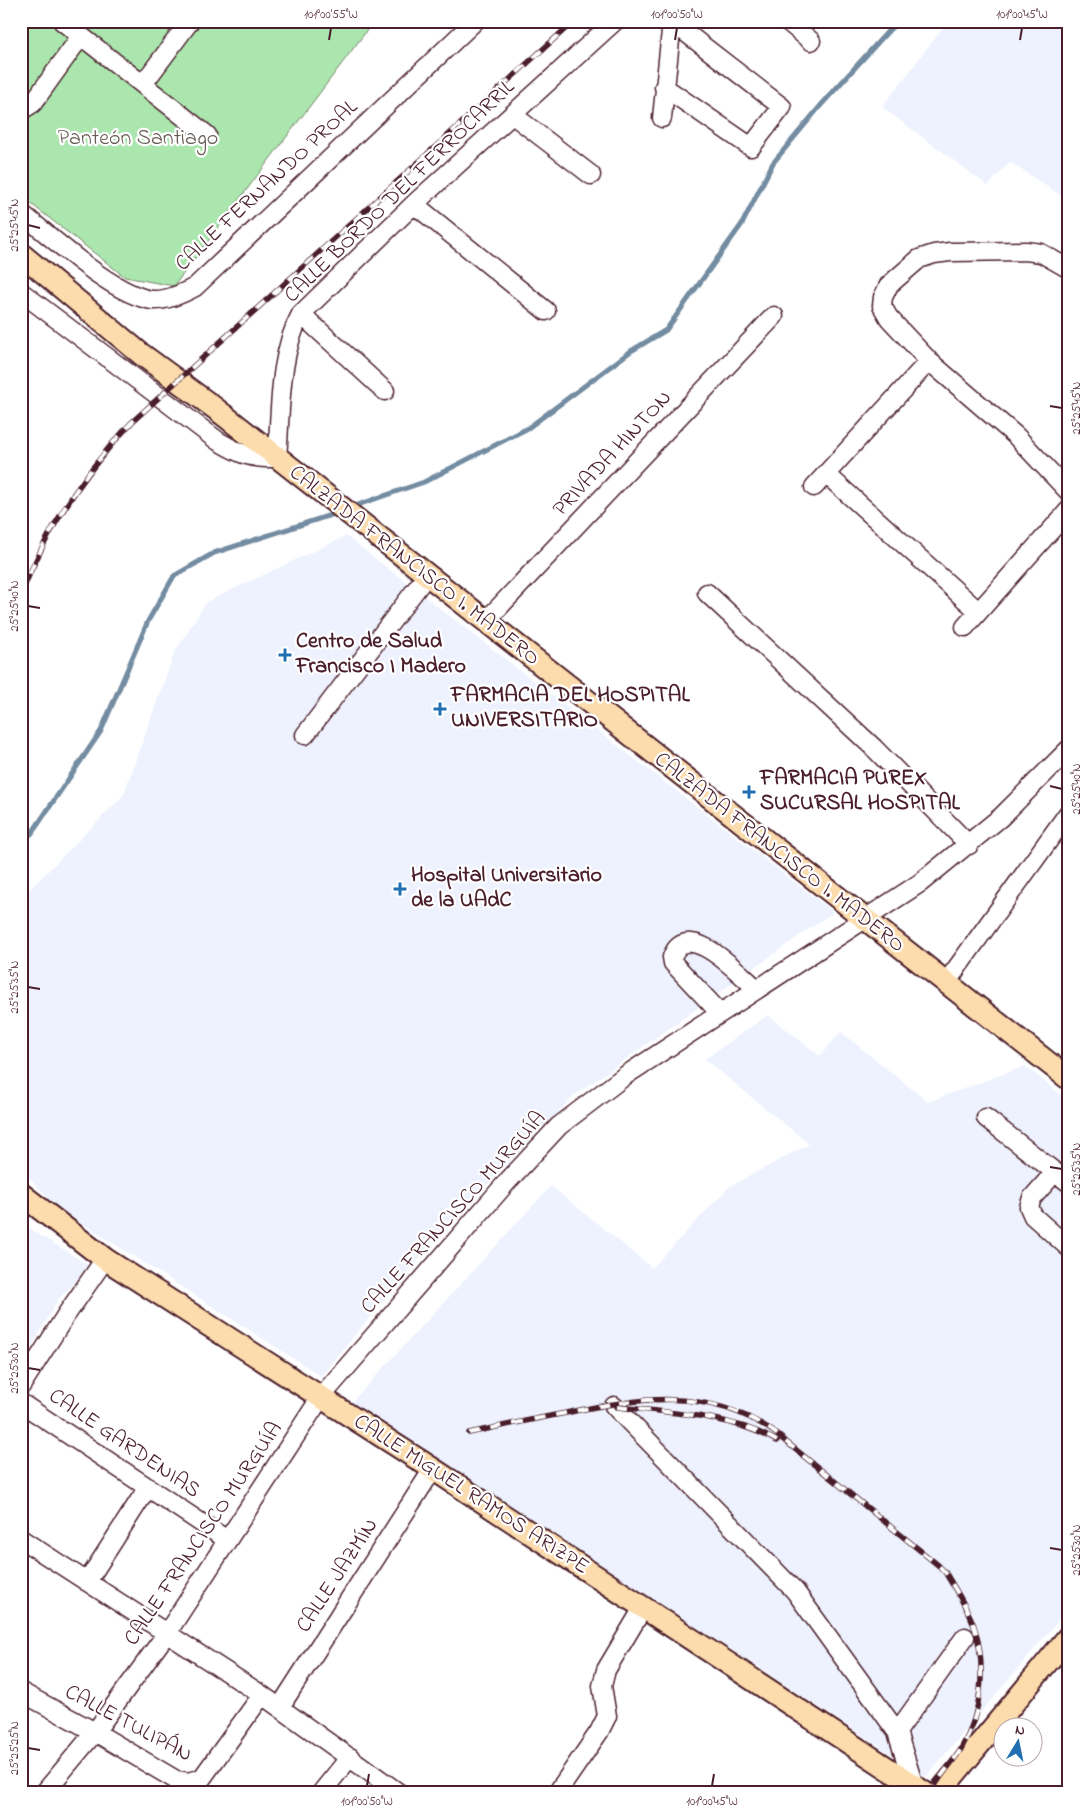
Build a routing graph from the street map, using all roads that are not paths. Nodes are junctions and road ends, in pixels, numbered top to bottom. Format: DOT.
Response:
graph roads {
  1 [pos="62,21"];
  2 [pos="190,21"];
  3 [pos="475,21"];
  4 [pos="615,21"];
  5 [pos="787,21"];
  6 [pos="672,22"];
  7 [pos="81,36"];
  8 [pos="811,41"];
  9 [pos="142,84"];
  10 [pos="664,87"];
  11 [pos="21,107"];
  12 [pos="513,115"];
  13 [pos="662,118"];
  14 [pos="207,135"];
  15 [pos="591,175"];
  16 [pos="414,204"];
  17 [pos="21,213"];
  18 [pos="21,254"];
  19 [pos="1069,269"];
  20 [pos="21,292"];
  21 [pos="546,311"];
  22 [pos="301,314"];
  23 [pos="774,316"];
  24 [pos="929,361"];
  25 [pos="384,391"];
  26 [pos="277,458"];
  27 [pos="1069,492"];
  28 [pos="1069,510"];
  29 [pos="427,575"];
  30 [pos="707,593"];
  31 [pos="978,611"];
  32 [pos="485,622"];
  33 [pos="965,626"];
  34 [pos="305,735"];
  35 [pos="1069,749"];
  36 [pos="1069,812"];
  37 [pos="969,845"];
  38 [pos="864,921"];
  39 [pos="946,984"];
  40 [pos="757,989"];
  41 [pos="720,1013"];
  42 [pos="1069,1079"];
  43 [pos="986,1118"];
  44 [pos="1062,1177"];
  45 [pos="21,1194"];
  46 [pos="1069,1248"];
  47 [pos="105,1259"];
  48 [pos="21,1386"];
  49 [pos="321,1397"];
  50 [pos="21,1403"];
  51 [pos="614,1406"];
  52 [pos="433,1469"];
  53 [pos="148,1487"];
  54 [pos="21,1539"];
  55 [pos="227,1540"];
  56 [pos="88,1582"];
  57 [pos="643,1608"];
  58 [pos="167,1633"];
  59 [pos="1069,1636"];
  60 [pos="965,1637"];
  61 [pos="21,1692"];
  62 [pos="262,1695"];
  63 [pos="280,1707"];
  64 [pos="95,1732"];
  65 [pos="897,1732"];
  66 [pos="350,1757"];
  67 [pos="919,1789"];
  68 [pos="44,1793"];
  69 [pos="321,1793"];
  70 [pos="399,1793"];
  71 [pos="557,1793"];
  72 [pos="939,1793"];
  1 -- 7 [label="street"];
  2 -- 9 [label="street"];
  3 -- 17 [label="street, CALLE FERNANDO PROAL"];
  4 -- 12 [label="street, CALLE BORDO DEL FERROCARRIL"];
  5 -- 8 [label="street"];
  6 -- 10 [label="street"];
  6 -- 10 [label="street"];
  7 -- 9 [label="street"];
  7 -- 11 [label="street"];
  9 -- 14 [label="street"];
  10 -- 13 [label="street"];
  12 -- 15 [label="street"];
  12 -- 16 [label="street, CALLE BORDO DEL FERROCARRIL"];
  16 -- 21 [label="street"];
  16 -- 22 [label="street, CALLE BORDO DEL FERROCARRIL"];
  18 -- 26 [label="main road, CALZADA FRANCISCO I. MADERO"];
  19 -- 24 [label="street"];
  20 -- 26 [label="street"];
  22 -- 25 [label="street"];
  22 -- 26 [label="street, CALLE BORDO DEL FERROCARRIL"];
  23 -- 32 [label="street, PRIVADA HINTON"];
  24 -- 27 [label="street"];
  24 -- 31 [label="street"];
  26 -- 29 [label="main road, CALZADA FRANCISCO I. MADERO"];
  28 -- 31 [label="street"];
  29 -- 32 [label="main road, CALZADA FRANCISCO I. MADERO"];
  29 -- 34 [label="street"];
  30 -- 37 [label="street"];
  31 -- 33 [label="street"];
  32 -- 38 [label="main road, CALZADA FRANCISCO I. MADERO"];
  35 -- 37 [label="street, CALLE FRANCISCO MURGUÍA"];
  36 -- 39 [label="street"];
  37 -- 38 [label="street, CALLE FRANCISCO MURGUÍA"];
  38 -- 39 [label="main road, CALZADA FRANCISCO I. MADERO"];
  38 -- 40 [label="street, CALLE FRANCISCO MURGUÍA"];
  39 -- 42 [label="main road, CALZADA FRANCISCO I. MADERO"];
  40 -- 41 [label="street, CALLE FRANCISCO MURGUÍA"];
  40 -- 41 [label="street"];
  41 -- 49 [label="street, CALLE FRANCISCO MURGUÍA"];
  43 -- 44 [label="street"];
  44 -- 46 [label="street"];
  45 -- 47 [label="main road, CALLE MIGUEL RAMOS ARIZPE"];
  47 -- 48 [label="street"];
  47 -- 49 [label="main road, CALLE MIGUEL RAMOS ARIZPE"];
  49 -- 52 [label="main road, CALLE MIGUEL RAMOS ARIZPE"];
  49 -- 55 [label="street, CALLE FRANCISCO MURGUÍA"];
  50 -- 53 [label="street, CALLE GARDENIAS"];
  51 -- 65 [label="street"];
  52 -- 57 [label="main road, CALLE MIGUEL RAMOS ARIZPE"];
  52 -- 63 [label="street, CALLE JAZMÍN"];
  53 -- 55 [label="street, CALLE GARDENIAS"];
  53 -- 56 [label="street"];
  54 -- 56 [label="street"];
  55 -- 58 [label="street, CALLE FRANCISCO MURGUÍA"];
  56 -- 58 [label="street"];
  57 -- 67 [label="main road, CALLE MIGUEL RAMOS ARIZPE"];
  57 -- 71 [label="street"];
  58 -- 62 [label="street"];
  58 -- 64 [label="street, CALLE FRANCISCO MURGUÍA"];
  59 -- 72 [label="main road"];
  60 -- 65 [label="street"];
  61 -- 64 [label="street, CALLE TULIPÁN"];
  62 -- 63 [label="street"];
  62 -- 64 [label="street, CALLE TULIPÁN"];
  63 -- 66 [label="street"];
  64 -- 68 [label="street, CALLE FRANCISCO MURGUÍA"];
  65 -- 67 [label="street"];
  66 -- 69 [label="street"];
  66 -- 70 [label="street"];
}
